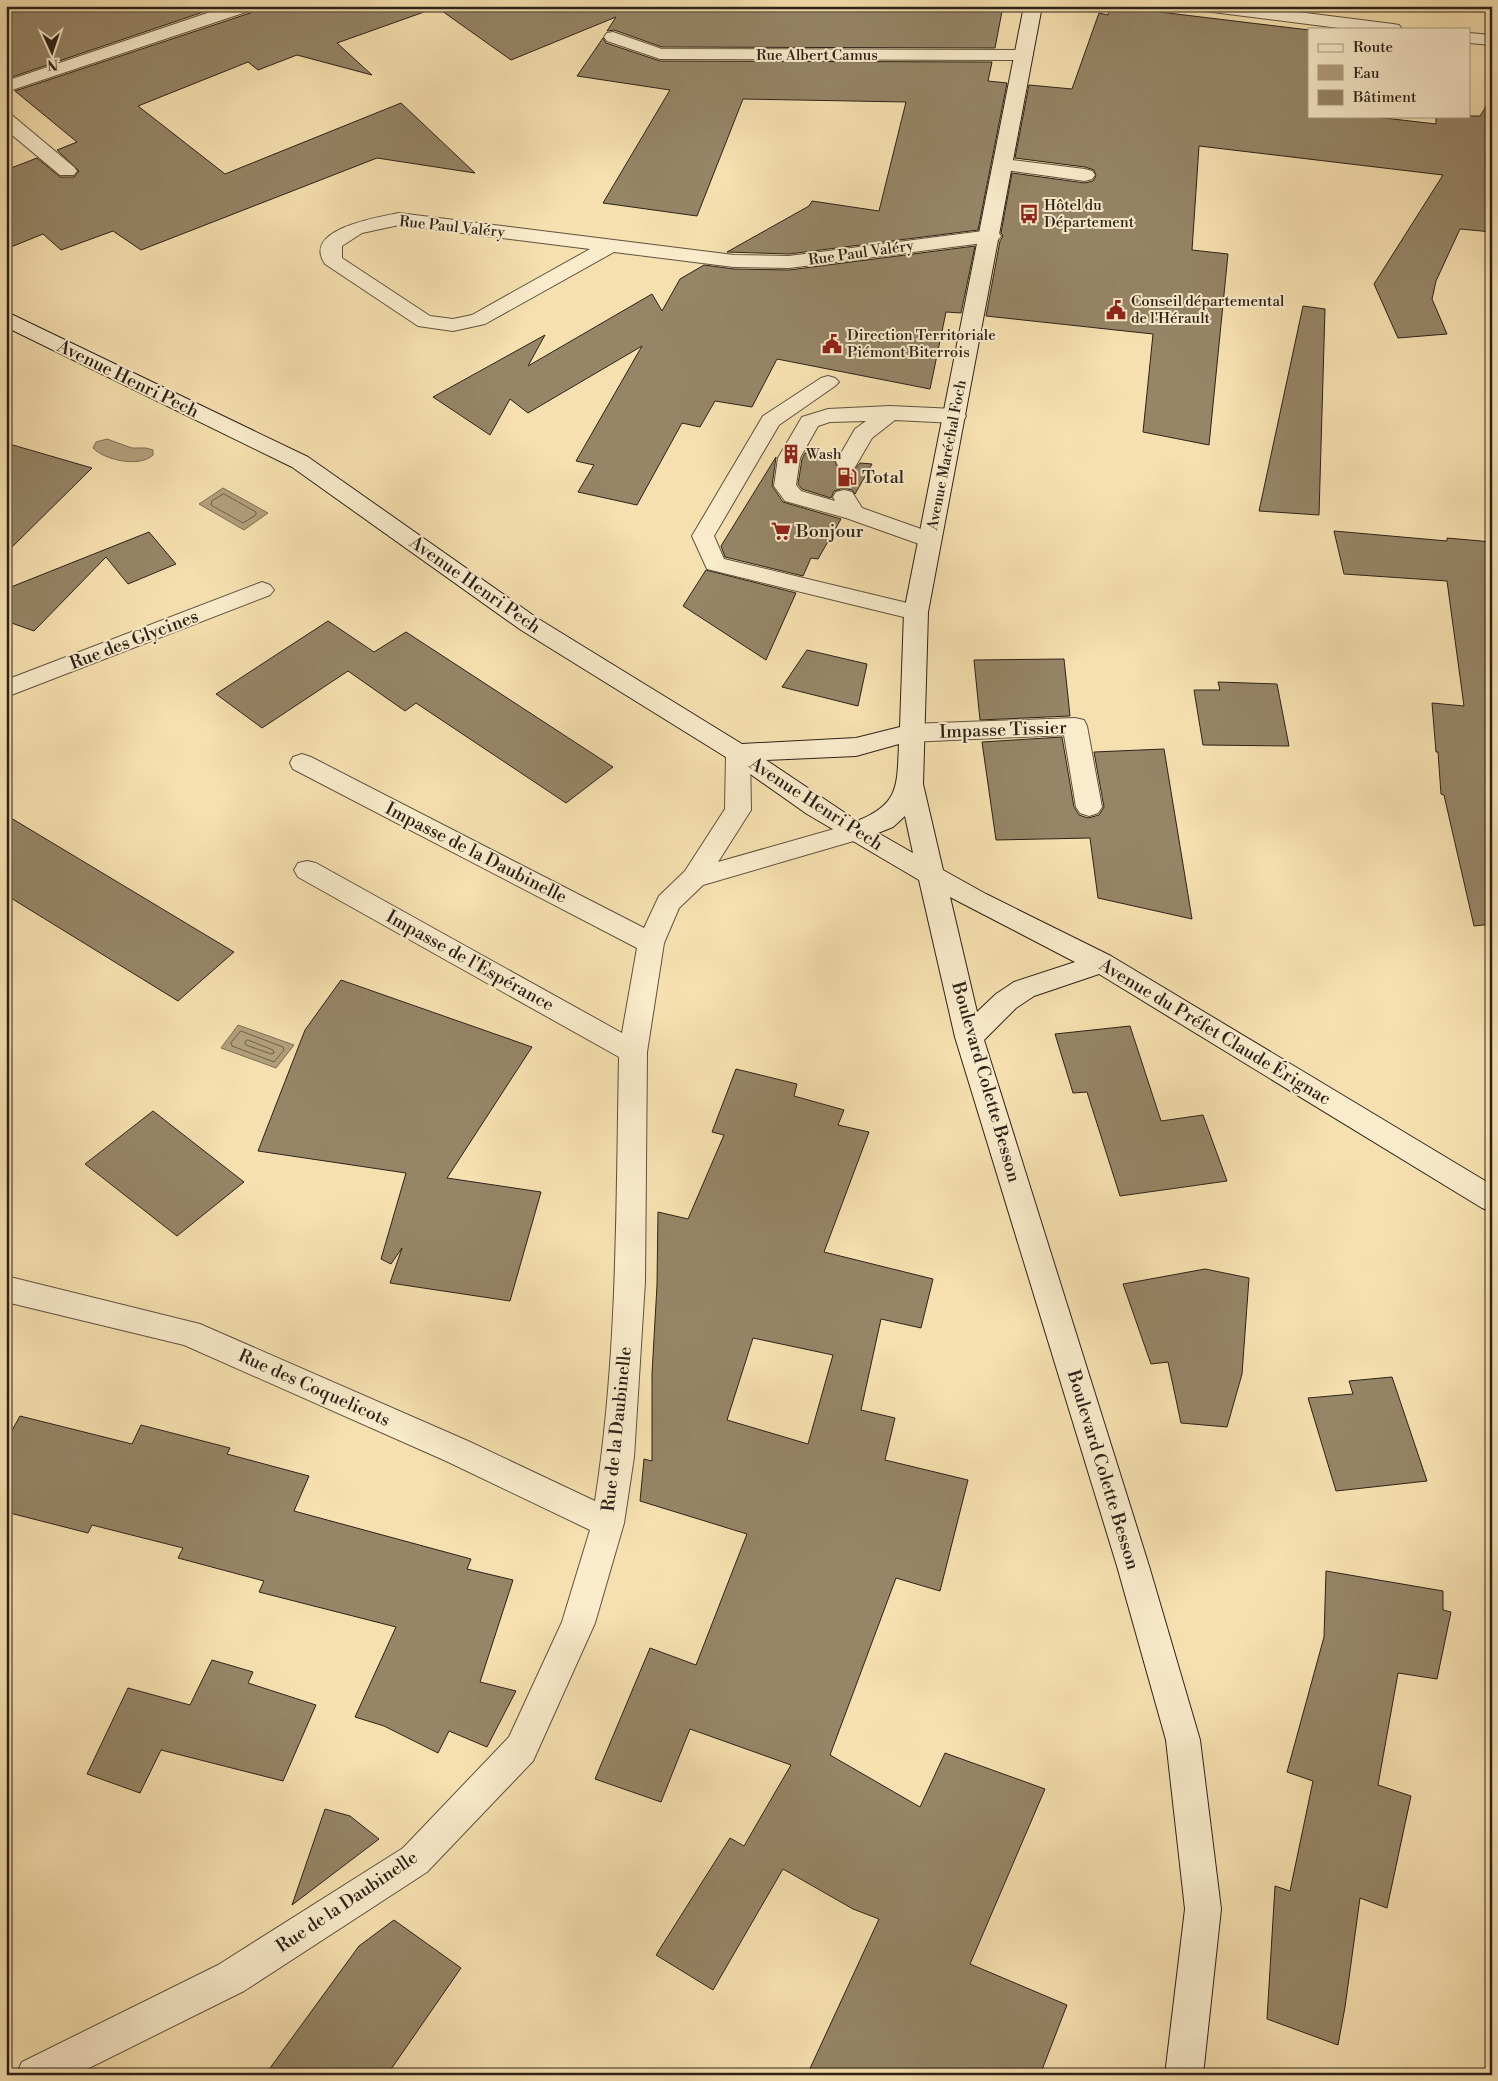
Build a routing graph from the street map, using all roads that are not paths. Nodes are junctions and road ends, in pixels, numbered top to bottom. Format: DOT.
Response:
graph roads {
  1 [pos="246,6"];
  2 [pos="1033,6"];
  3 [pos="1373,6"];
  4 [pos="1212,7"];
  5 [pos="1373,26"];
  6 [pos="1386,28"];
  7 [pos="613,37"];
  8 [pos="1470,38"];
  9 [pos="1492,40"];
  10 [pos="1024,55"];
  11 [pos="6,87"];
  12 [pos="6,120"];
  13 [pos="1004,165"];
  14 [pos="68,171"];
  15 [pos="1085,174"];
  16 [pos="991,236"];
  17 [pos="612,245"];
  18 [pos="6,319"];
  19 [pos="828,382"];
  20 [pos="890,412"];
  21 [pos="955,416"];
  22 [pos="847,462"];
  23 [pos="841,492"];
  24 [pos="854,513"];
  25 [pos="930,540"];
  26 [pos="262,590"];
  27 [pos="916,612"];
  28 [pos="6,689"];
  29 [pos="910,733"];
  30 [pos="738,753"];
  31 [pos="302,763"];
  32 [pos="910,784"];
  33 [pos="1089,807"];
  34 [pos="855,832"];
  35 [pos="307,870"];
  36 [pos="931,876"];
  37 [pos="694,878"];
  38 [pos="650,943"];
  39 [pos="1102,963"];
  40 [pos="970,1037"];
  41 [pos="633,1052"];
  42 [pos="1492,1200"];
  43 [pos="6,1289"];
  44 [pos="608,1523"];
  45 [pos="35,2075"];
  46 [pos="1184,2075"];
  1 -- 11 [label="street"];
  2 -- 10 [label="street, Avenue Maréchal Foch"];
  3 -- 5 [label="street"];
  4 -- 5 [label="street"];
  5 -- 6 [label="street"];
  7 -- 10 [label="street, Rue Albert Camus"];
  8 -- 9 [label="street"];
  10 -- 13 [label="street, Avenue Maréchal Foch"];
  12 -- 14 [label="street"];
  13 -- 15 [label="street"];
  13 -- 16 [label="street, Avenue Maréchal Foch"];
  16 -- 17 [label="street, Rue Paul Valéry"];
  16 -- 21 [label="street, Avenue Maréchal Foch"];
  17 -- 17 [label="street, Rue Paul Valéry"];
  18 -- 30 [label="street, Avenue Henri Pech"];
  19 -- 27 [label="street"];
  20 -- 21 [label="street"];
  20 -- 22 [label="street"];
  20 -- 24 [label="street"];
  21 -- 25 [label="street, Avenue Maréchal Foch"];
  23 -- 24 [label="street"];
  24 -- 25 [label="street"];
  25 -- 27 [label="street, Avenue Maréchal Foch"];
  26 -- 28 [label="street, Rue des Glycines"];
  27 -- 29 [label="street, Avenue Maréchal Foch"];
  29 -- 30 [label="street"];
  29 -- 32 [label="street, Avenue Maréchal Foch"];
  29 -- 33 [label="street, Impasse Tissier"];
  30 -- 34 [label="street, Avenue Henri Pech"];
  30 -- 37 [label="street, Rue de la Daubinelle"];
  31 -- 38 [label="street, Impasse de la Daubinelle"];
  32 -- 34 [label="street, Rue de la Daubinelle"];
  32 -- 36 [label="street, Avenue Maréchal Foch"];
  34 -- 36 [label="street, Avenue Henri Pech"];
  34 -- 37 [label="street, Rue de la Daubinelle"];
  35 -- 41 [label="street, Impasse de l'Espérance"];
  36 -- 39 [label="street, Avenue du Préfet Claude Érignac"];
  36 -- 40 [label="street, Boulevard Colette Besson"];
  37 -- 38 [label="street, Rue de la Daubinelle"];
  38 -- 41 [label="street, Rue de la Daubinelle"];
  39 -- 40 [label="street"];
  39 -- 42 [label="street, Avenue du Préfet Claude Érignac"];
  40 -- 46 [label="street, Boulevard Colette Besson"];
  41 -- 44 [label="street, Rue de la Daubinelle"];
  43 -- 44 [label="street, Rue des Coquelicots"];
  44 -- 45 [label="street, Rue de la Daubinelle"];
}
